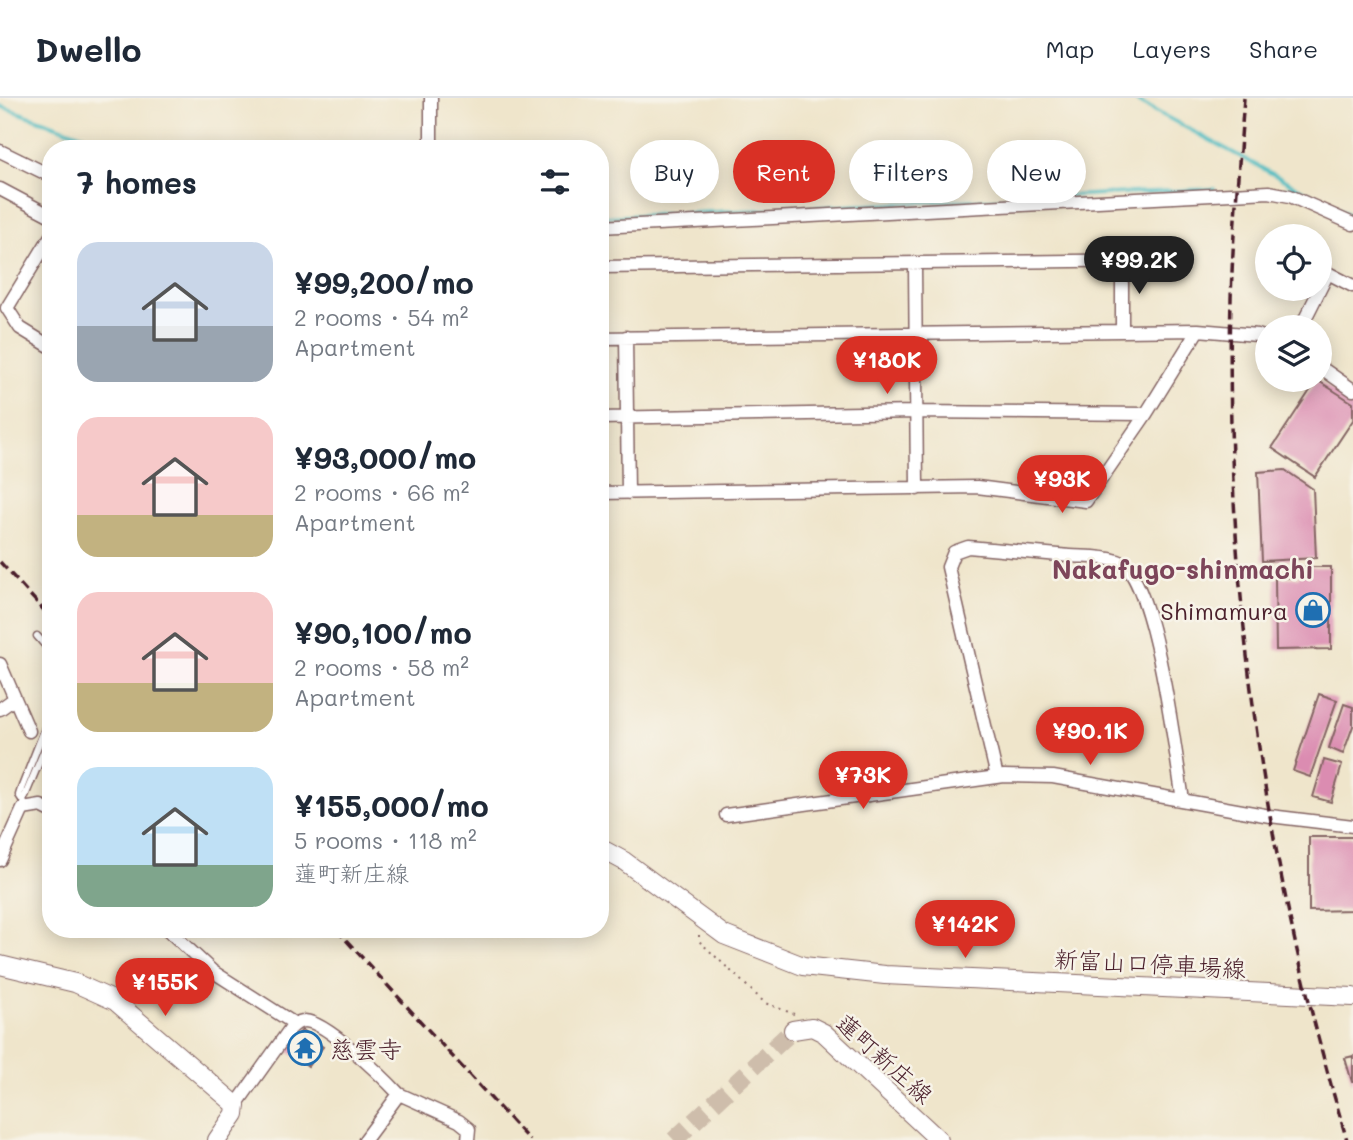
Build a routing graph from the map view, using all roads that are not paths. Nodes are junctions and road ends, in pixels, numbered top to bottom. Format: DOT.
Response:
graph roads {
  1 [pos="430,98"];
  2 [pos="431,140"];
  3 [pos="0,151"];
  4 [pos="42,172"];
  5 [pos="0,189"];
  6 [pos="42,211"];
  7 [pos="1353,224"];
  8 [pos="609,227"];
  9 [pos="42,251"];
  10 [pos="1157,260"];
  11 [pos="1122,262"];
  12 [pos="915,265"];
  13 [pos="609,267"];
  14 [pos="1332,275"];
  15 [pos="1353,286"];
  16 [pos="1198,330"];
  17 [pos="1122,331"];
  18 [pos="915,334"];
  19 [pos="1255,335"];
  20 [pos="626,337"];
  21 [pos="609,338"];
  22 [pos="42,341"];
  23 [pos="1332,375"];
  24 [pos="1353,390"];
  25 [pos="916,412"];
  26 [pos="1146,414"];
  27 [pos="609,418"];
  28 [pos="627,418"];
  29 [pos="917,489"];
  30 [pos="628,492"];
  31 [pos="609,493"];
  32 [pos="37,636"];
  33 [pos="42,642"];
  34 [pos="0,664"];
  35 [pos="14,699"];
  36 [pos="0,709"];
  37 [pos="29,731"];
  38 [pos="42,736"];
  39 [pos="42,758"];
  40 [pos="997,777"];
  41 [pos="1183,800"];
  42 [pos="25,804"];
  43 [pos="42,806"];
  44 [pos="726,815"];
  45 [pos="1353,826"];
  46 [pos="609,853"];
  47 [pos="0,860"];
  48 [pos="177,938"];
  49 [pos="0,965"];
  50 [pos="1353,997"];
  51 [pos="295,1024"];
  52 [pos="793,1030"];
  53 [pos="399,1094"];
  54 [pos="236,1105"];
  55 [pos="217,1140"];
  56 [pos="365,1140"];
  57 [pos="468,1140"];
  58 [pos="939,1140"];
  1 -- 2 [label="street"];
  3 -- 4 [label="street"];
  5 -- 6 [label="street"];
  7 -- 8 [label="street"];
  9 -- 22 [label="street"];
  10 -- 11 [label="street"];
  11 -- 12 [label="street"];
  11 -- 17 [label="street"];
  12 -- 13 [label="street"];
  12 -- 18 [label="street"];
  14 -- 15 [label="street"];
  16 -- 17 [label="street"];
  16 -- 19 [label="street"];
  16 -- 26 [label="street"];
  17 -- 18 [label="street"];
  18 -- 20 [label="street"];
  18 -- 25 [label="street"];
  20 -- 21 [label="street"];
  20 -- 28 [label="street"];
  23 -- 24 [label="street"];
  25 -- 26 [label="street"];
  25 -- 28 [label="street"];
  25 -- 29 [label="street"];
  26 -- 29 [label="street"];
  27 -- 28 [label="street"];
  28 -- 30 [label="street"];
  29 -- 30 [label="street"];
  30 -- 31 [label="street"];
  32 -- 33 [label="lane"];
  34 -- 35 [label="street"];
  35 -- 36 [label="street"];
  35 -- 37 [label="street"];
  38 -- 42 [label="lane"];
  39 -- 42 [label="lane"];
  40 -- 41 [label="street"];
  40 -- 41 [label="street"];
  40 -- 44 [label="street"];
  41 -- 45 [label="street"];
  42 -- 43 [label="street"];
  42 -- 47 [label="street"];
  46 -- 50 [label="main road, 新富山口停車場線"];
  48 -- 51 [label="street"];
  49 -- 54 [label="main road"];
  51 -- 53 [label="street"];
  51 -- 54 [label="street"];
  52 -- 58 [label="main road, 蓮町新庄線"];
  53 -- 56 [label="street"];
  53 -- 57 [label="street"];
  54 -- 55 [label="main road"];
}
